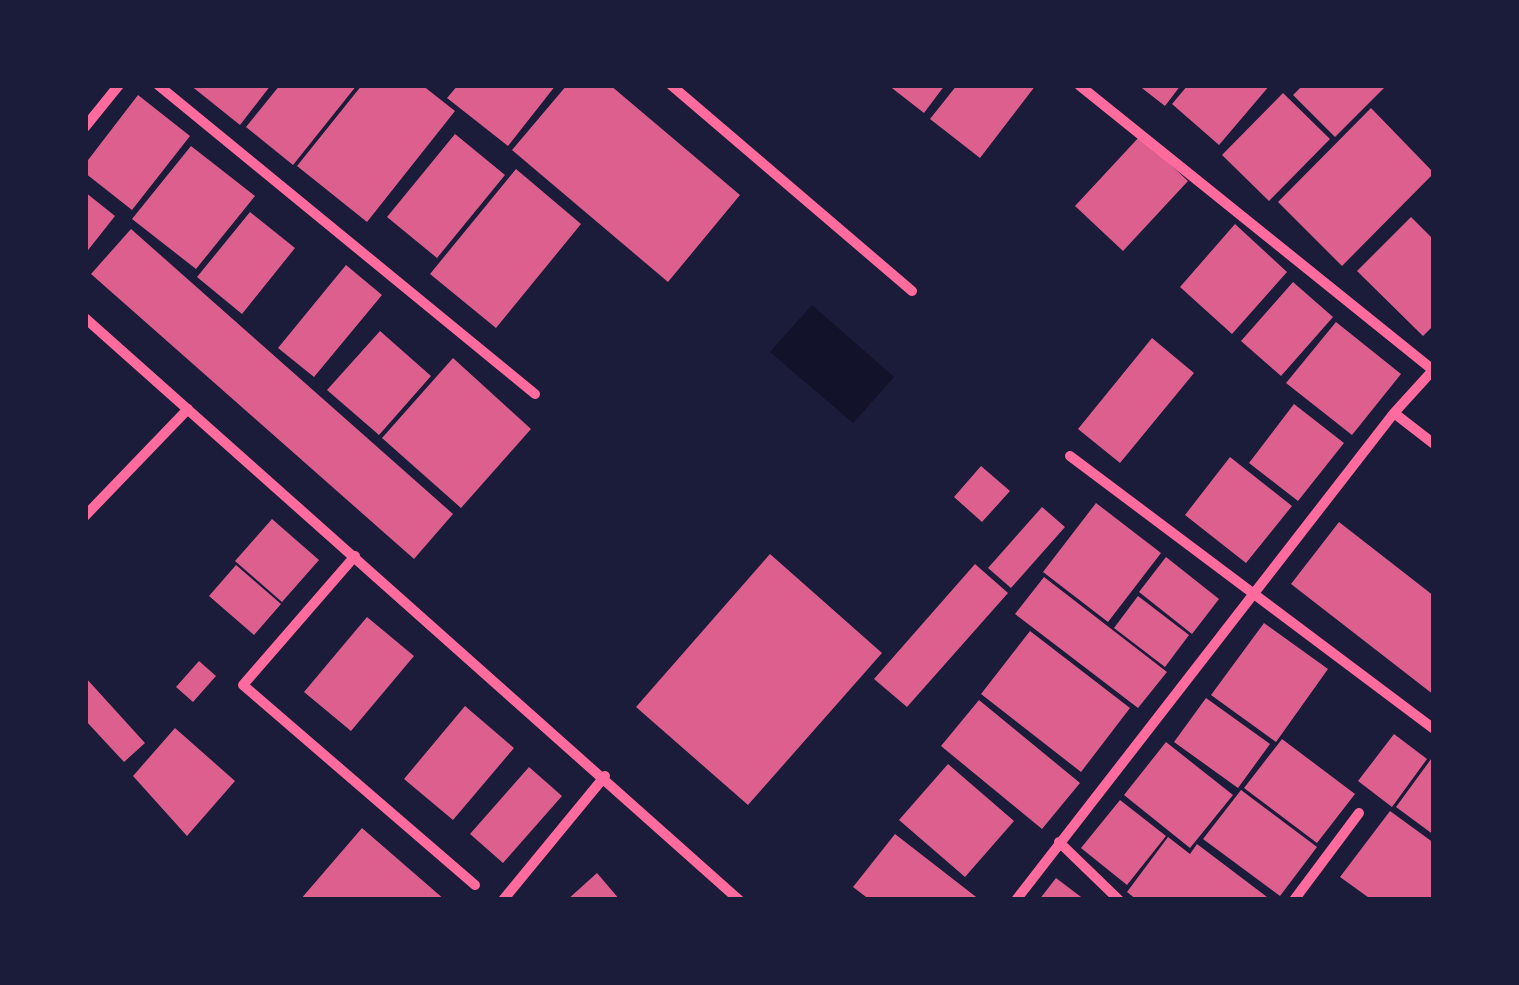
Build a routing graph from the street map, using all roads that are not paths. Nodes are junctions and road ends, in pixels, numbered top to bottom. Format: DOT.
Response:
graph roads {
  1 [pos="119,85"];
  2 [pos="158,85"];
  3 [pos="670,85"];
  4 [pos="1079,85"];
  5 [pos="85,127"];
  6 [pos="912,290"];
  7 [pos="85,318"];
  8 [pos="1434,370"];
  9 [pos="535,394"];
  10 [pos="188,410"];
  11 [pos="1394,413"];
  12 [pos="1434,444"];
  13 [pos="1070,456"];
  14 [pos="85,516"];
  15 [pos="354,556"];
  16 [pos="1253,596"];
  17 [pos="1434,729"];
  18 [pos="604,776"];
  19 [pos="1359,813"];
  20 [pos="1059,842"];
  21 [pos="474,885"];
  22 [pos="503,900"];
  23 [pos="739,900"];
  24 [pos="1016,900"];
  25 [pos="1119,900"];
  26 [pos="1294,900"];
  1 -- 5 [label="street"];
  2 -- 9 [label="street"];
  3 -- 6 [label="street"];
  4 -- 8 [label="street"];
  7 -- 10 [label="street"];
  8 -- 11 [label="street"];
  10 -- 14 [label="street"];
  10 -- 15 [label="street"];
  11 -- 12 [label="street"];
  11 -- 16 [label="street"];
  13 -- 16 [label="street"];
  15 -- 18 [label="street"];
  15 -- 21 [label="street"];
  16 -- 17 [label="street"];
  16 -- 20 [label="street"];
  18 -- 22 [label="street"];
  18 -- 23 [label="street"];
  19 -- 26 [label="street"];
  20 -- 24 [label="street"];
  20 -- 25 [label="street"];
}
